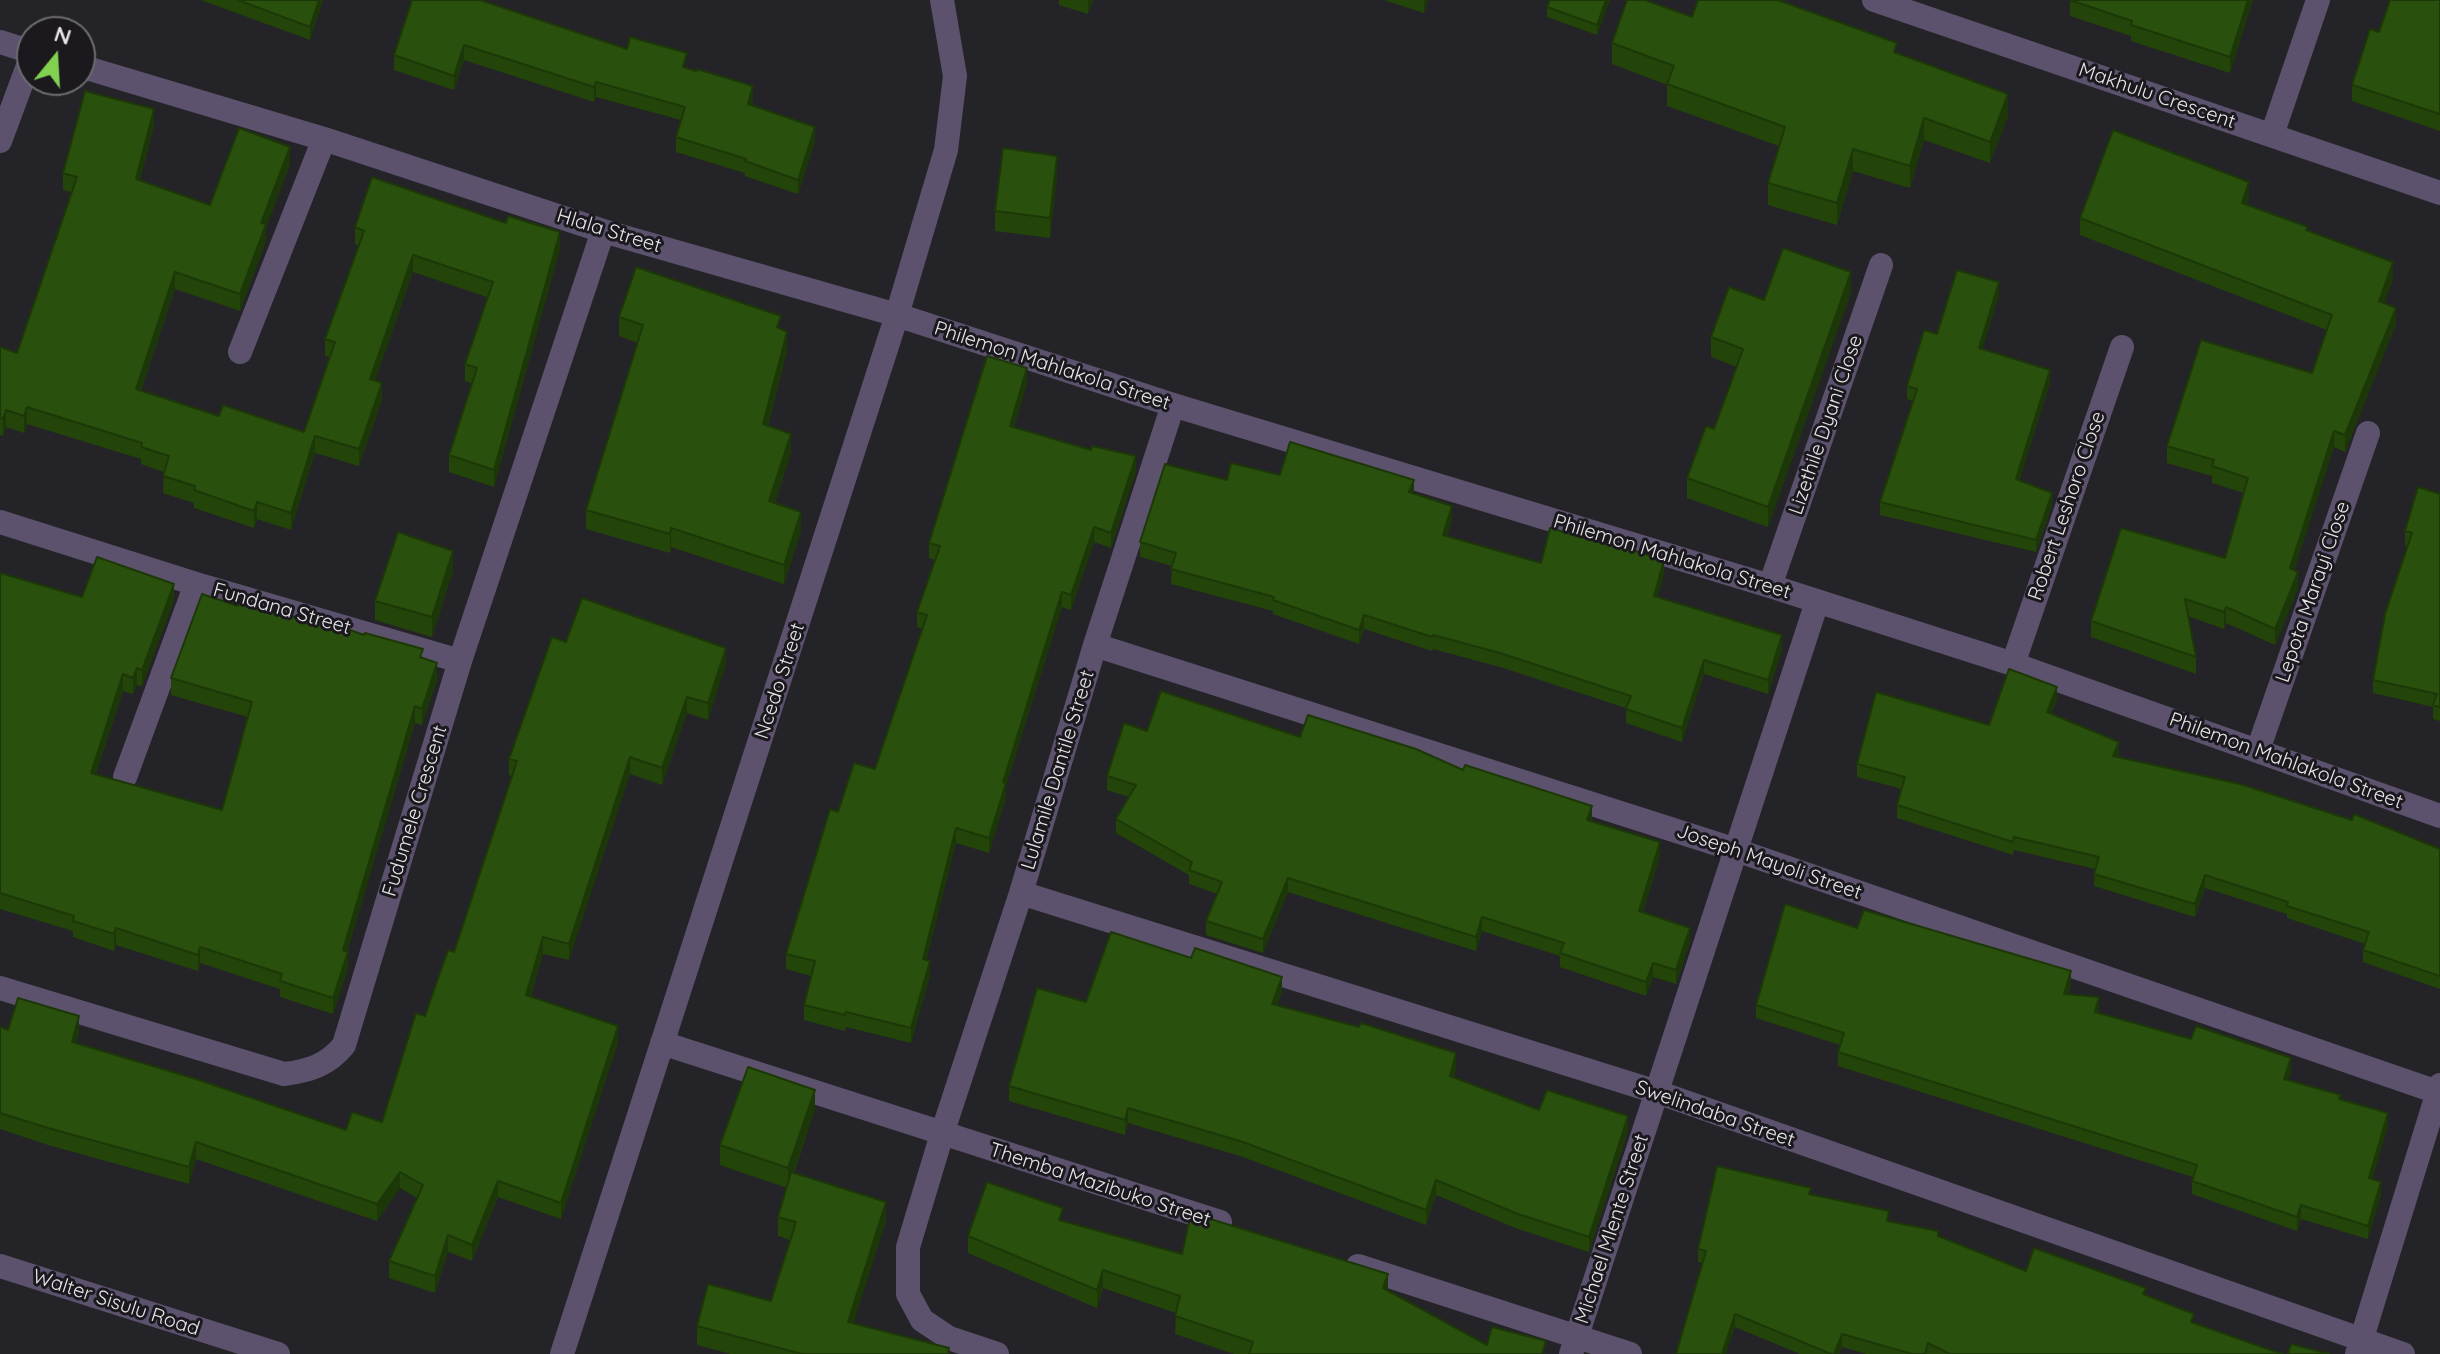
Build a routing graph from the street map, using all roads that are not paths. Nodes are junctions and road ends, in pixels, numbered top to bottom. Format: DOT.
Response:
graph roads {
  1 [pos="942,0"];
  2 [pos="1874,0"];
  3 [pos="2318,0"];
  4 [pos="96,71"];
  5 [pos="16,96"];
  6 [pos="2272,135"];
  7 [pos="324,139"];
  8 [pos="0,141"];
  9 [pos="2440,193"];
  10 [pos="603,231"];
  11 [pos="1881,265"];
  12 [pos="897,315"];
  13 [pos="2122,347"];
  14 [pos="240,352"];
  15 [pos="1173,405"];
  16 [pos="2368,433"];
  17 [pos="0,522"];
  18 [pos="196,584"];
  19 [pos="1770,586"];
  20 [pos="1817,602"];
  21 [pos="1095,645"];
  22 [pos="460,661"];
  23 [pos="2013,664"];
  24 [pos="2258,750"];
  25 [pos="125,777"];
  26 [pos="2440,816"];
  27 [pos="1736,850"];
  28 [pos="1021,893"];
  29 [pos="0,988"];
  30 [pos="662,1043"];
  31 [pos="2439,1090"];
  32 [pos="1657,1092"];
  33 [pos="942,1134"];
  34 [pos="1244,1230"];
  35 [pos="1335,1259"];
  36 [pos="0,1266"];
  37 [pos="1574,1345"];
  38 [pos="2359,1347"];
  39 [pos="278,1354"];
  40 [pos="562,1354"];
  41 [pos="997,1354"];
  42 [pos="1630,1354"];
  43 [pos="2403,1354"];
  1 -- 12 [label="street, Ncedo Street"];
  2 -- 6 [label="street, Makhulu Crescent"];
  3 -- 6 [label="street"];
  4 -- 7 [label="street, Hlala Street"];
  5 -- 8 [label="street"];
  6 -- 9 [label="street, Makhulu Crescent"];
  7 -- 10 [label="street, Hlala Street"];
  7 -- 14 [label="street"];
  10 -- 12 [label="street, Hlala Street"];
  10 -- 22 [label="street, Fudumele Crescent"];
  11 -- 19 [label="street, Lizethile Dyani Close"];
  12 -- 15 [label="street, Philemon Mahlakola Street"];
  12 -- 30 [label="street, Ncedo Street"];
  13 -- 23 [label="street, Robert Leshoro Close"];
  15 -- 19 [label="street, Philemon Mahlakola Street"];
  15 -- 21 [label="street, Lulamile Dantile Street"];
  16 -- 24 [label="street, Lepota Marayi Close"];
  17 -- 18 [label="street, Fundana Street"];
  18 -- 22 [label="street, Fundana Street"];
  18 -- 25 [label="street, Fundana Street"];
  19 -- 20 [label="street, Philemon Mahlakola Street"];
  20 -- 23 [label="street, Philemon Mahlakola Street"];
  20 -- 27 [label="street, Michael Mlente Street"];
  21 -- 27 [label="street, Joseph Mayoli Street"];
  21 -- 28 [label="street, Lulamile Dantile Street"];
  22 -- 29 [label="street, Fudumele Crescent"];
  23 -- 24 [label="street, Philemon Mahlakola Street"];
  24 -- 26 [label="street, Philemon Mahlakola Street"];
  27 -- 31 [label="street, Joseph Mayoli Street"];
  27 -- 32 [label="street, Michael Mlente Street"];
  28 -- 32 [label="street, Swelindaba Street"];
  28 -- 33 [label="street, Lulamile Dantile Street"];
  30 -- 33 [label="street, Themba Mazibuko Street"];
  30 -- 40 [label="street, Ncedo Street"];
  31 -- 38 [label="street"];
  32 -- 37 [label="street, Michael Mlente Street"];
  32 -- 38 [label="street, Swelindaba Street"];
  33 -- 34 [label="street, Themba Mazibuko Street"];
  33 -- 41 [label="street, Lulamile Dantile Street"];
  35 -- 37 [label="street"];
  36 -- 39 [label="street, Walter Sisulu Road"];
  37 -- 42 [label="street"];
  38 -- 43 [label="street, Swelindaba Street"];
}
